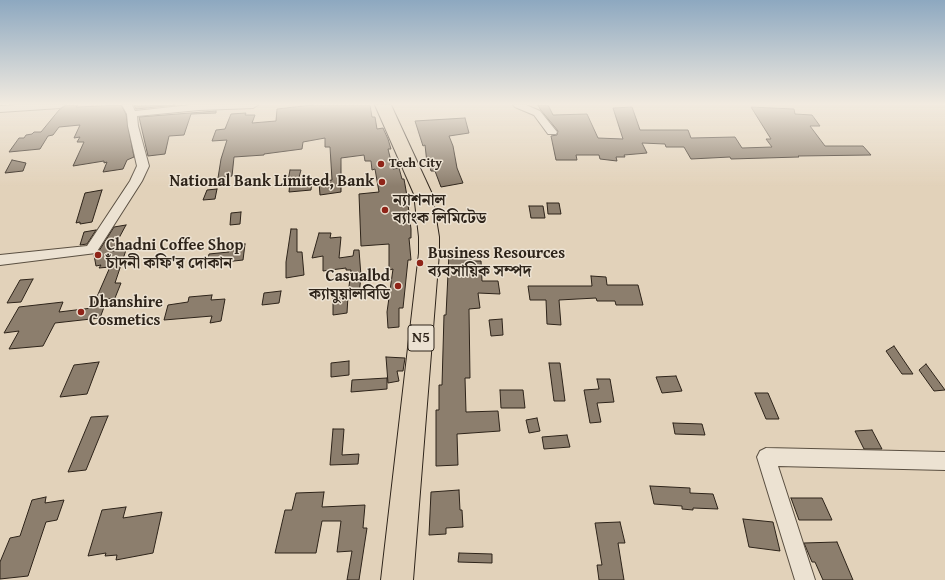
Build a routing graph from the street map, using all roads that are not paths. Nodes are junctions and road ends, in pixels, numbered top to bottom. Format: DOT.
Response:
graph roads {
  1 [pos="135,132"];
  2 [pos="395,132"];
  3 [pos="0,260"];
  4 [pos="945,461"];
  5 [pos="397,580"];
  6 [pos="805,580"];
  1 -- 3 [label="street"];
  2 -- 5 [label="highway, N5"];
  4 -- 6 [label="street"];
}
